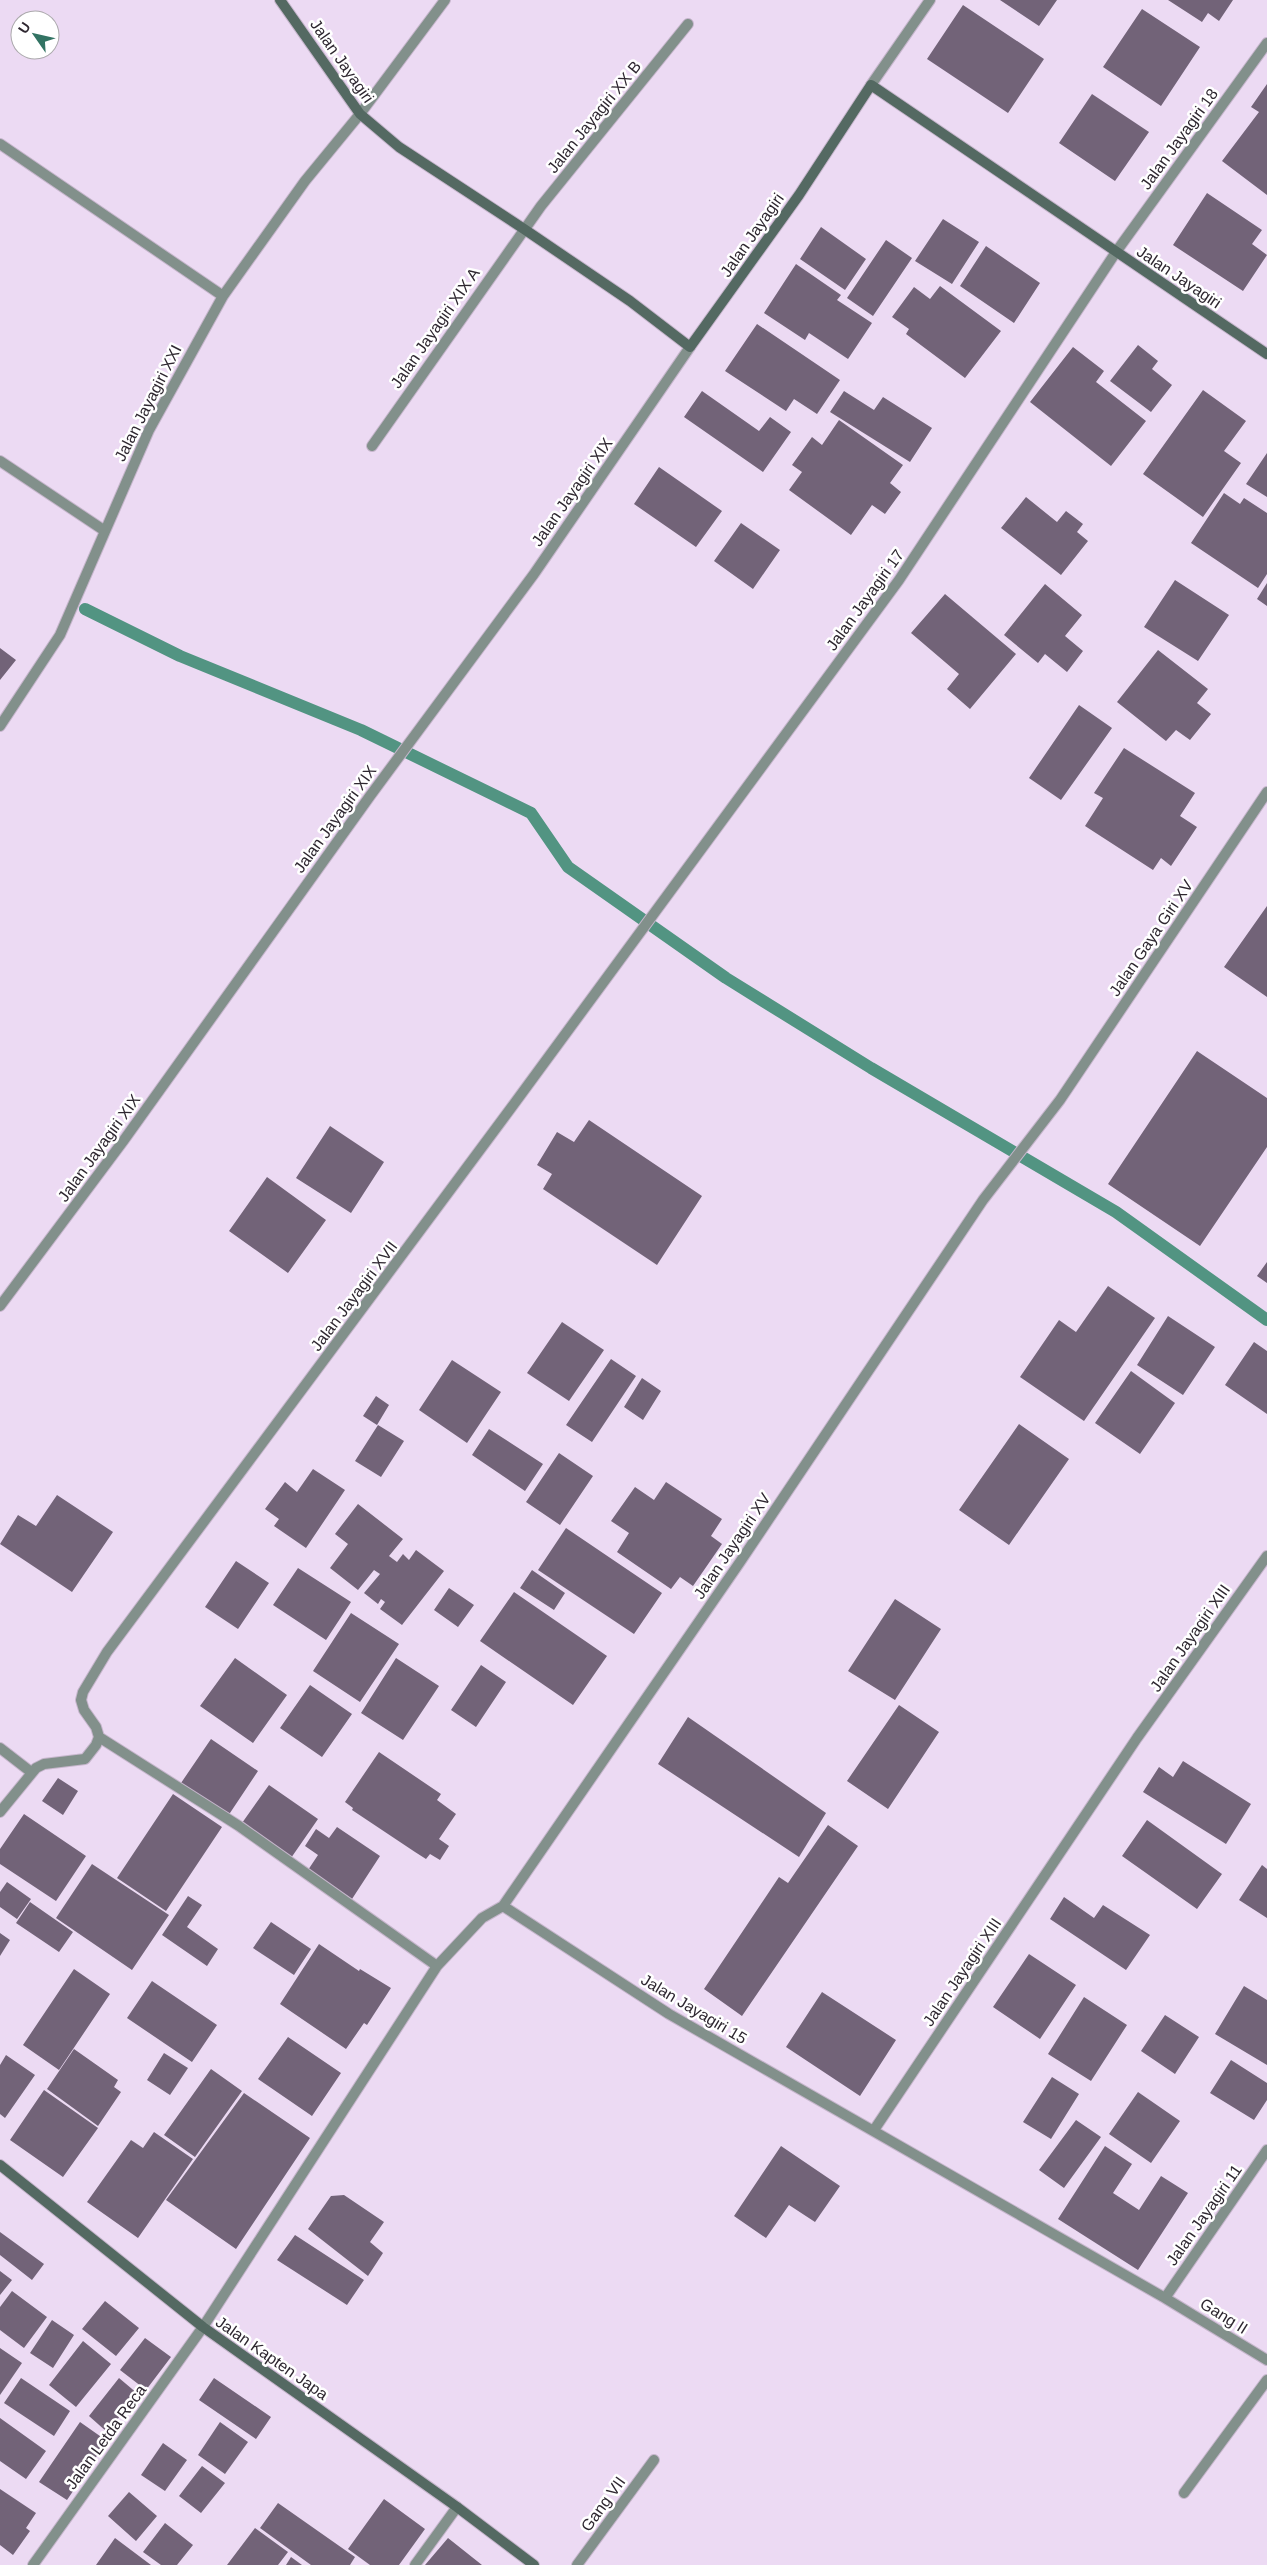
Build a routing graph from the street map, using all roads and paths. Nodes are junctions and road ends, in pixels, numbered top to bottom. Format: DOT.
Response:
graph roads {
  1 [pos="280,0"];
  2 [pos="445,0"];
  3 [pos="930,0"];
  4 [pos="688,24"];
  5 [pos="1267,43"];
  6 [pos="872,85"];
  7 [pos="360,114"];
  8 [pos="0,144"];
  9 [pos="524,229"];
  10 [pos="1116,252"];
  11 [pos="223,296"];
  12 [pos="690,347"];
  13 [pos="1267,354"];
  14 [pos="372,446"];
  15 [pos="0,461"];
  16 [pos="105,531"];
  17 [pos="0,726"];
  18 [pos="1267,792"];
  19 [pos="624,955"];
  20 [pos="983,1200"];
  21 [pos="0,1306"];
  22 [pos="1267,1556"];
  23 [pos="99,1736"];
  24 [pos="0,1748"];
  25 [pos="31,1772"];
  26 [pos="0,1812"];
  27 [pos="503,1906"];
  28 [pos="437,1966"];
  29 [pos="874,2130"];
  30 [pos="1267,2150"];
  31 [pos="0,2165"];
  32 [pos="1165,2298"];
  33 [pos="203,2327"];
  34 [pos="1267,2360"];
  35 [pos="1267,2380"];
  36 [pos="654,2460"];
  37 [pos="1184,2493"];
  38 [pos="457,2507"];
  39 [pos="33,2565"];
  40 [pos="415,2565"];
  41 [pos="534,2565"];
  42 [pos="577,2565"];
  1 -- 7 [label="street, Jalan Jayagiri"];
  2 -- 7 [label="street, Jalan Jayagiri XXI"];
  3 -- 6 [label="street"];
  4 -- 9 [label="street, Jalan Jayagiri XX B"];
  5 -- 10 [label="street, Jalan Jayagiri 18"];
  6 -- 10 [label="street, Jalan Jayagiri"];
  6 -- 12 [label="street, Jalan Jayagiri"];
  7 -- 9 [label="street, Jalan Jayagiri"];
  7 -- 11 [label="street, Jalan Jayagiri XXI"];
  8 -- 11 [label="street"];
  9 -- 12 [label="street, Jalan Jayagiri"];
  9 -- 14 [label="street, Jalan Jayagiri XIX A"];
  10 -- 13 [label="street, Jalan Jayagiri"];
  10 -- 19 [label="street, Jalan Jayagiri 17"];
  11 -- 16 [label="street, Jalan Jayagiri XXI"];
  12 -- 21 [label="street, Jalan Jayagiri XIX"];
  15 -- 16 [label="street"];
  16 -- 17 [label="street, Jalan Jayagiri XXI"];
  18 -- 20 [label="street, Jalan Gaya Giri XV"];
  19 -- 23 [label="street, Jalan Jayagiri XVII"];
  20 -- 27 [label="street, Jalan Jayagiri XV"];
  22 -- 29 [label="street, Jalan Jayagiri XIII"];
  23 -- 25 [label="street"];
  23 -- 28 [label="street"];
  24 -- 25 [label="street"];
  25 -- 26 [label="street"];
  27 -- 28 [label="street, Jalan Letda Reca"];
  27 -- 29 [label="street, Jalan Jayagiri 15"];
  28 -- 33 [label="street, Jalan Letda Reca"];
  29 -- 32 [label="street"];
  30 -- 32 [label="street, Jalan Jayagiri 11"];
  31 -- 33 [label="street, Jalan Kapten Japa"];
  32 -- 34 [label="street, Gang II"];
  33 -- 38 [label="street, Jalan Kapten Japa"];
  33 -- 39 [label="street, Jalan Letda Reca"];
  35 -- 37 [label="street"];
  36 -- 42 [label="street, Gang VII"];
  38 -- 40 [label="street"];
  38 -- 41 [label="street, Jalan Kapten Japa"];
}
